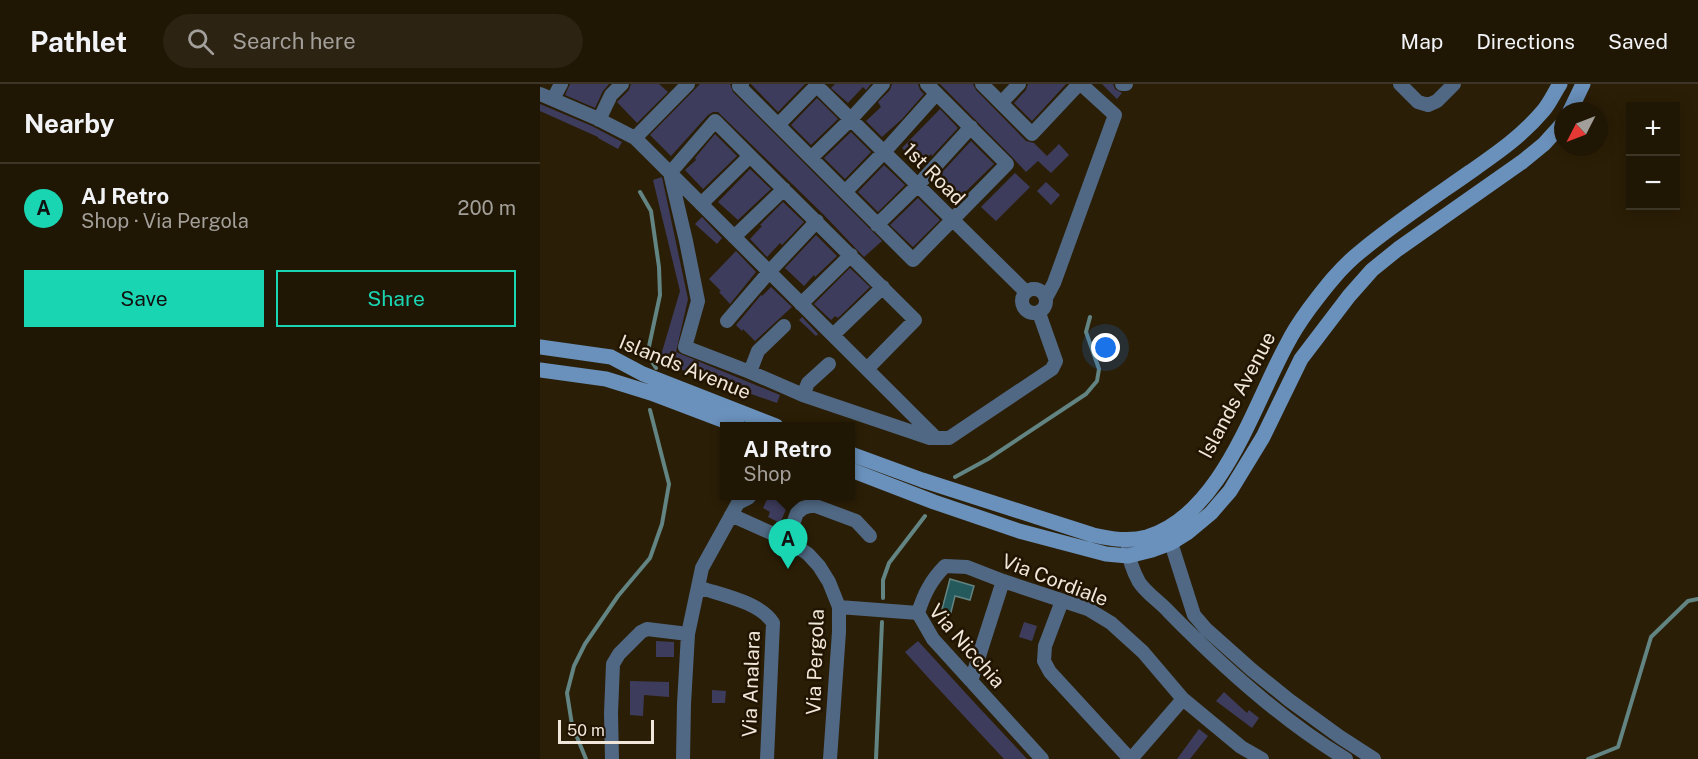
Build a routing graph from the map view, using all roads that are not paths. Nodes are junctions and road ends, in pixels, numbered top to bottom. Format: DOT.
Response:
graph roads {
  1 [pos="561,84"];
  2 [pos="622,84"];
  3 [pos="742,84"];
  4 [pos="817,84"];
  5 [pos="883,84"];
  6 [pos="982,84"];
  7 [pos="1019,84"];
  8 [pos="1080,84"];
  9 [pos="1400,84"];
  10 [pos="1454,84"];
  11 [pos="1560,84"];
  12 [pos="1583,84"];
  13 [pos="678,87"];
  14 [pos="932,89"];
  15 [pos="540,94"];
  16 [pos="553,99"];
  17 [pos="1574,102"];
  18 [pos="1001,103"];
  19 [pos="851,119"];
  20 [pos="599,120"];
  21 [pos="778,125"];
  22 [pos="971,127"];
  23 [pos="1554,133"];
  24 [pos="635,138"];
  25 [pos="884,152"];
  26 [pos="750,156"];
  27 [pos="810,158"];
  28 [pos="670,173"];
  29 [pos="918,185"];
  30 [pos="784,189"];
  31 [pos="845,192"];
  32 [pos="701,204"];
  33 [pos="953,220"];
  34 [pos="817,221"];
  35 [pos="878,225"];
  36 [pos="735,237"];
  37 [pos="850,255"];
  38 [pos="769,272"];
  39 [pos="883,287"];
  40 [pos="1026,292"];
  41 [pos="1046,298"];
  42 [pos="801,304"];
  43 [pos="1039,313"];
  44 [pos="727,321"];
  45 [pos="784,326"];
  46 [pos="833,335"];
  47 [pos="540,347"];
  48 [pos="829,364"];
  49 [pos="867,369"];
  50 [pos="540,370"];
  51 [pos="750,372"];
  52 [pos="803,395"];
  53 [pos="727,422"];
  54 [pos="755,422"];
  55 [pos="937,439"];
  56 [pos="855,455"];
  57 [pos="855,472"];
  58 [pos="735,504"];
  59 [pos="870,536"];
  60 [pos="1167,536"];
  61 [pos="787,540"];
  62 [pos="1127,540"];
  63 [pos="1128,556"];
  64 [pos="1003,581"];
  65 [pos="698,587"];
  66 [pos="1062,601"];
  67 [pos="839,607"];
  68 [pos="918,613"];
  69 [pos="1194,615"];
  70 [pos="1183,626"];
  71 [pos="688,634"];
  72 [pos="971,681"];
  73 [pos="1183,699"];
  74 [pos="1241,747"];
  75 [pos="612,759"];
  76 [pos="683,759"];
  77 [pos="767,759"];
  78 [pos="830,759"];
  79 [pos="1042,759"];
  80 [pos="1131,759"];
  81 [pos="1233,759"];
  82 [pos="1262,759"];
  83 [pos="1346,759"];
  84 [pos="1374,759"];
  1 -- 16 [label="street"];
  2 -- 20 [label="street"];
  3 -- 21 [label="street"];
  4 -- 19 [label="street, 1st Road"];
  4 -- 21 [label="street"];
  5 -- 19 [label="street"];
  6 -- 18 [label="street"];
  7 -- 18 [label="street"];
  8 -- 18 [label="street"];
  8 -- 41 [label="street"];
  9 -- 10 [label="street"];
  11 -- 60 [label="street, Islands Avenue"];
  12 -- 17 [label="street"];
  13 -- 24 [label="street"];
  14 -- 22 [label="street"];
  14 -- 25 [label="street"];
  15 -- 16 [label="street"];
  16 -- 20 [label="street"];
  19 -- 25 [label="street, 1st Road"];
  19 -- 27 [label="street"];
  20 -- 24 [label="street"];
  21 -- 27 [label="street"];
  22 -- 29 [label="street"];
  22 -- 33 [label="street"];
  23 -- 60 [label="street, Islands Avenue"];
  24 -- 28 [label="street"];
  25 -- 29 [label="street, 1st Road"];
  25 -- 31 [label="street"];
  26 -- 28 [label="street"];
  26 -- 30 [label="street"];
  26 -- 32 [label="street"];
  27 -- 31 [label="street"];
  28 -- 32 [label="street"];
  28 -- 51 [label="street"];
  29 -- 33 [label="street, 1st Road"];
  29 -- 35 [label="street"];
  30 -- 34 [label="street"];
  30 -- 36 [label="street"];
  31 -- 35 [label="street"];
  32 -- 36 [label="street"];
  33 -- 35 [label="street"];
  33 -- 40 [label="street, 1st Road"];
  34 -- 37 [label="street"];
  34 -- 38 [label="street"];
  36 -- 38 [label="street"];
  37 -- 39 [label="street"];
  37 -- 42 [label="street"];
  38 -- 42 [label="street"];
  38 -- 44 [label="street"];
  39 -- 46 [label="street"];
  39 -- 49 [label="street"];
  40 -- 41 [label="street"];
  40 -- 43 [label="street"];
  41 -- 43 [label="street"];
  42 -- 46 [label="street"];
  43 -- 55 [label="street"];
  45 -- 51 [label="street"];
  46 -- 49 [label="street"];
  47 -- 54 [label="street, Islands Avenue"];
  48 -- 52 [label="street"];
  49 -- 55 [label="street"];
  50 -- 53 [label="street, Islands Avenue"];
  51 -- 52 [label="street"];
  52 -- 55 [label="street"];
  56 -- 62 [label="street, Islands Avenue"];
  57 -- 63 [label="street, Islands Avenue"];
  58 -- 61 [label="street, Via Pergola"];
  58 -- 65 [label="street"];
  59 -- 61 [label="street"];
  60 -- 62 [label="street, Islands Avenue"];
  60 -- 63 [label="street, Islands Avenue"];
  60 -- 69 [label="street"];
  61 -- 67 [label="street, Via Pergola"];
  62 -- 63 [label="street"];
  63 -- 70 [label="street"];
  64 -- 66 [label="street, Via Cordiale"];
  64 -- 68 [label="street, Via Cordiale"];
  64 -- 72 [label="street"];
  65 -- 71 [label="street"];
  65 -- 77 [label="street, Via Analara"];
  66 -- 73 [label="street, Via Cordiale"];
  66 -- 80 [label="street"];
  67 -- 68 [label="street, Via Nicchia"];
  67 -- 78 [label="street, Via Pergola"];
  68 -- 72 [label="street, Via Nicchia"];
  69 -- 70 [label="street"];
  69 -- 84 [label="street"];
  70 -- 83 [label="street"];
  71 -- 75 [label="street"];
  71 -- 76 [label="street"];
  72 -- 79 [label="street, Via Nicchia"];
  73 -- 74 [label="street, Via Cordiale"];
  73 -- 80 [label="street"];
  74 -- 81 [label="street"];
  74 -- 82 [label="street, Via Cordiale"];
}
